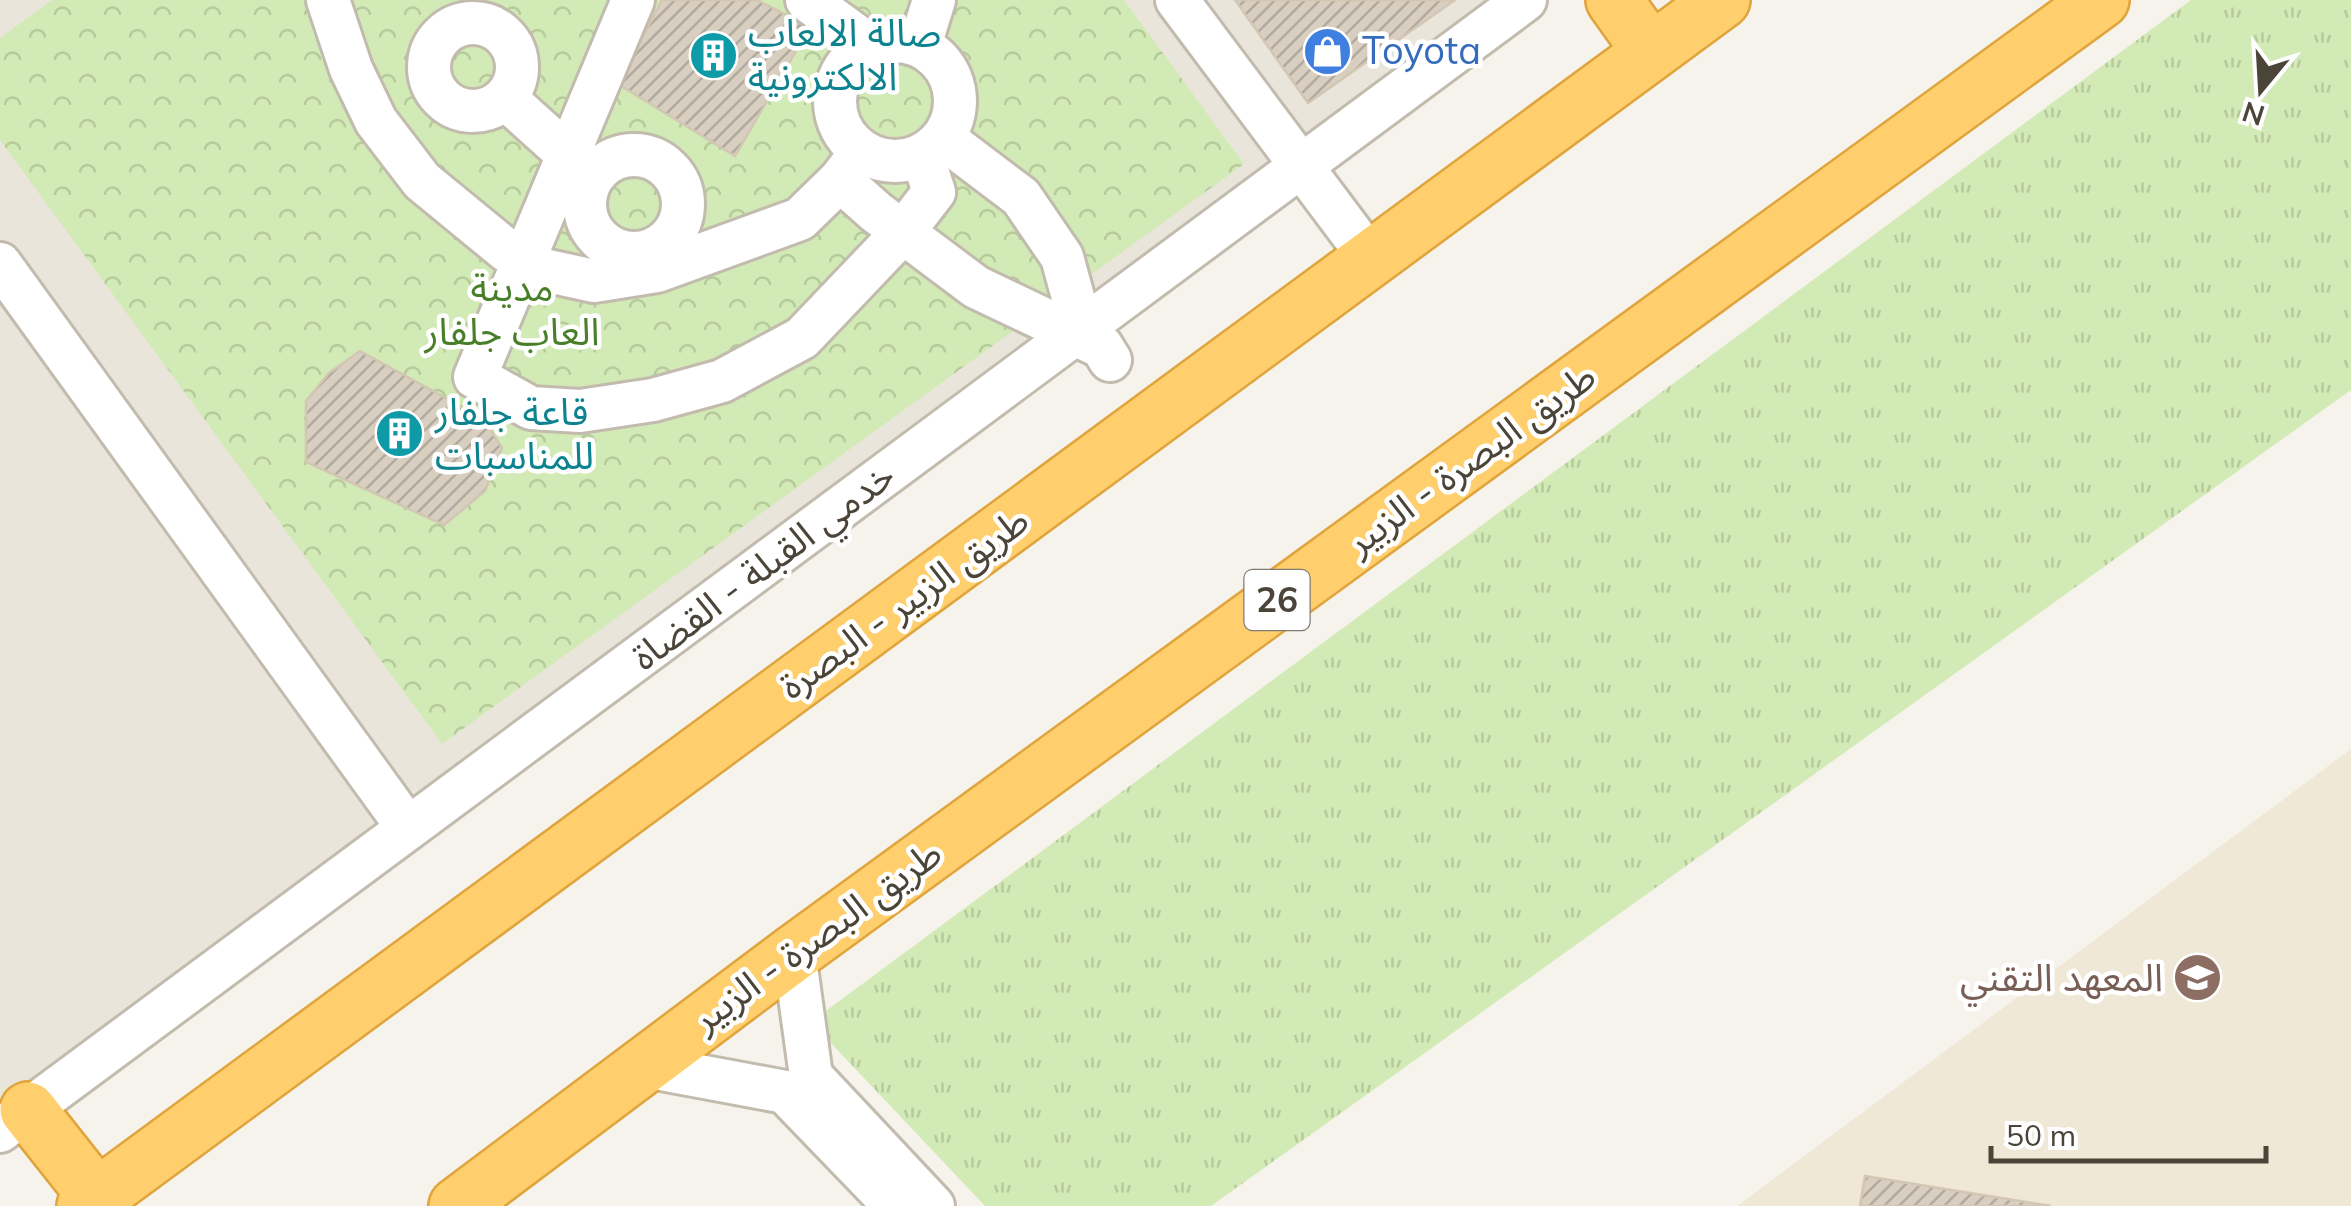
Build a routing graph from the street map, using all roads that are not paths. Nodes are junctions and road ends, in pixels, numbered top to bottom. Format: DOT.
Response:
graph roads {
  1 [pos="328,0"];
  2 [pos="633,0"];
  3 [pos="807,0"];
  4 [pos="934,0"];
  5 [pos="1177,0"];
  6 [pos="1525,0"];
  7 [pos="1614,0"];
  8 [pos="1722,0"];
  9 [pos="2101,0"];
  10 [pos="443,15"];
  11 [pos="920,45"];
  12 [pos="869,46"];
  13 [pos="1651,52"];
  14 [pos="506,98"];
  15 [pos="933,146"];
  16 [pos="1302,165"];
  17 [pos="580,166"];
  18 [pos="851,166"];
  19 [pos="904,231"];
  20 [pos="1372,259"];
  21 [pos="524,260"];
  22 [pos="0,264"];
  23 [pos="1074,334"];
  24 [pos="1110,360"];
  25 [pos="408,828"];
  26 [pos="794,952"];
  27 [pos="640,1065"];
  28 [pos="9,1117"];
  29 [pos="91,1202"];
  30 [pos="457,1206"];
  31 [pos="895,1206"];
  32 [pos="934,1206"];
  1 -- 21 [label="street"];
  2 -- 17 [label="street"];
  3 -- 12 [label="street"];
  4 -- 11 [label="street"];
  5 -- 16 [label="street"];
  6 -- 16 [label="street, خدمي القبلة - القضاة"];
  7 -- 13 [label="highway"];
  8 -- 13 [label="highway, طريق الزبير - البصرة"];
  9 -- 26 [label="highway, طريق البصرة - الزبير / 26"];
  10 -- 14 [label="street"];
  10 -- 14 [label="street"];
  11 -- 12 [label="street"];
  11 -- 15 [label="street"];
  12 -- 18 [label="street"];
  13 -- 20 [label="highway, طريق الزبير - البصرة"];
  14 -- 17 [label="street"];
  15 -- 18 [label="street"];
  15 -- 19 [label="street"];
  15 -- 23 [label="street"];
  16 -- 20 [label="street"];
  16 -- 23 [label="street, خدمي القبلة - القضاة"];
  17 -- 21 [label="street"];
  18 -- 19 [label="street"];
  18 -- 21 [label="street"];
  19 -- 21 [label="street"];
  19 -- 23 [label="street"];
  20 -- 29 [label="highway, طريق الزبير - البصرة"];
  22 -- 25 [label="street"];
  23 -- 24 [label="street"];
  23 -- 25 [label="street, خدمي القبلة - القضاة"];
  25 -- 28 [label="street, خدمي القبلة - القضاة"];
  26 -- 27 [label="highway, طريق البصرة - الزبير / 26"];
  26 -- 32 [label="street"];
  27 -- 30 [label="highway, طريق البصرة - الزبير / 26"];
  27 -- 31 [label="street"];
  28 -- 29 [label="highway"];
}
